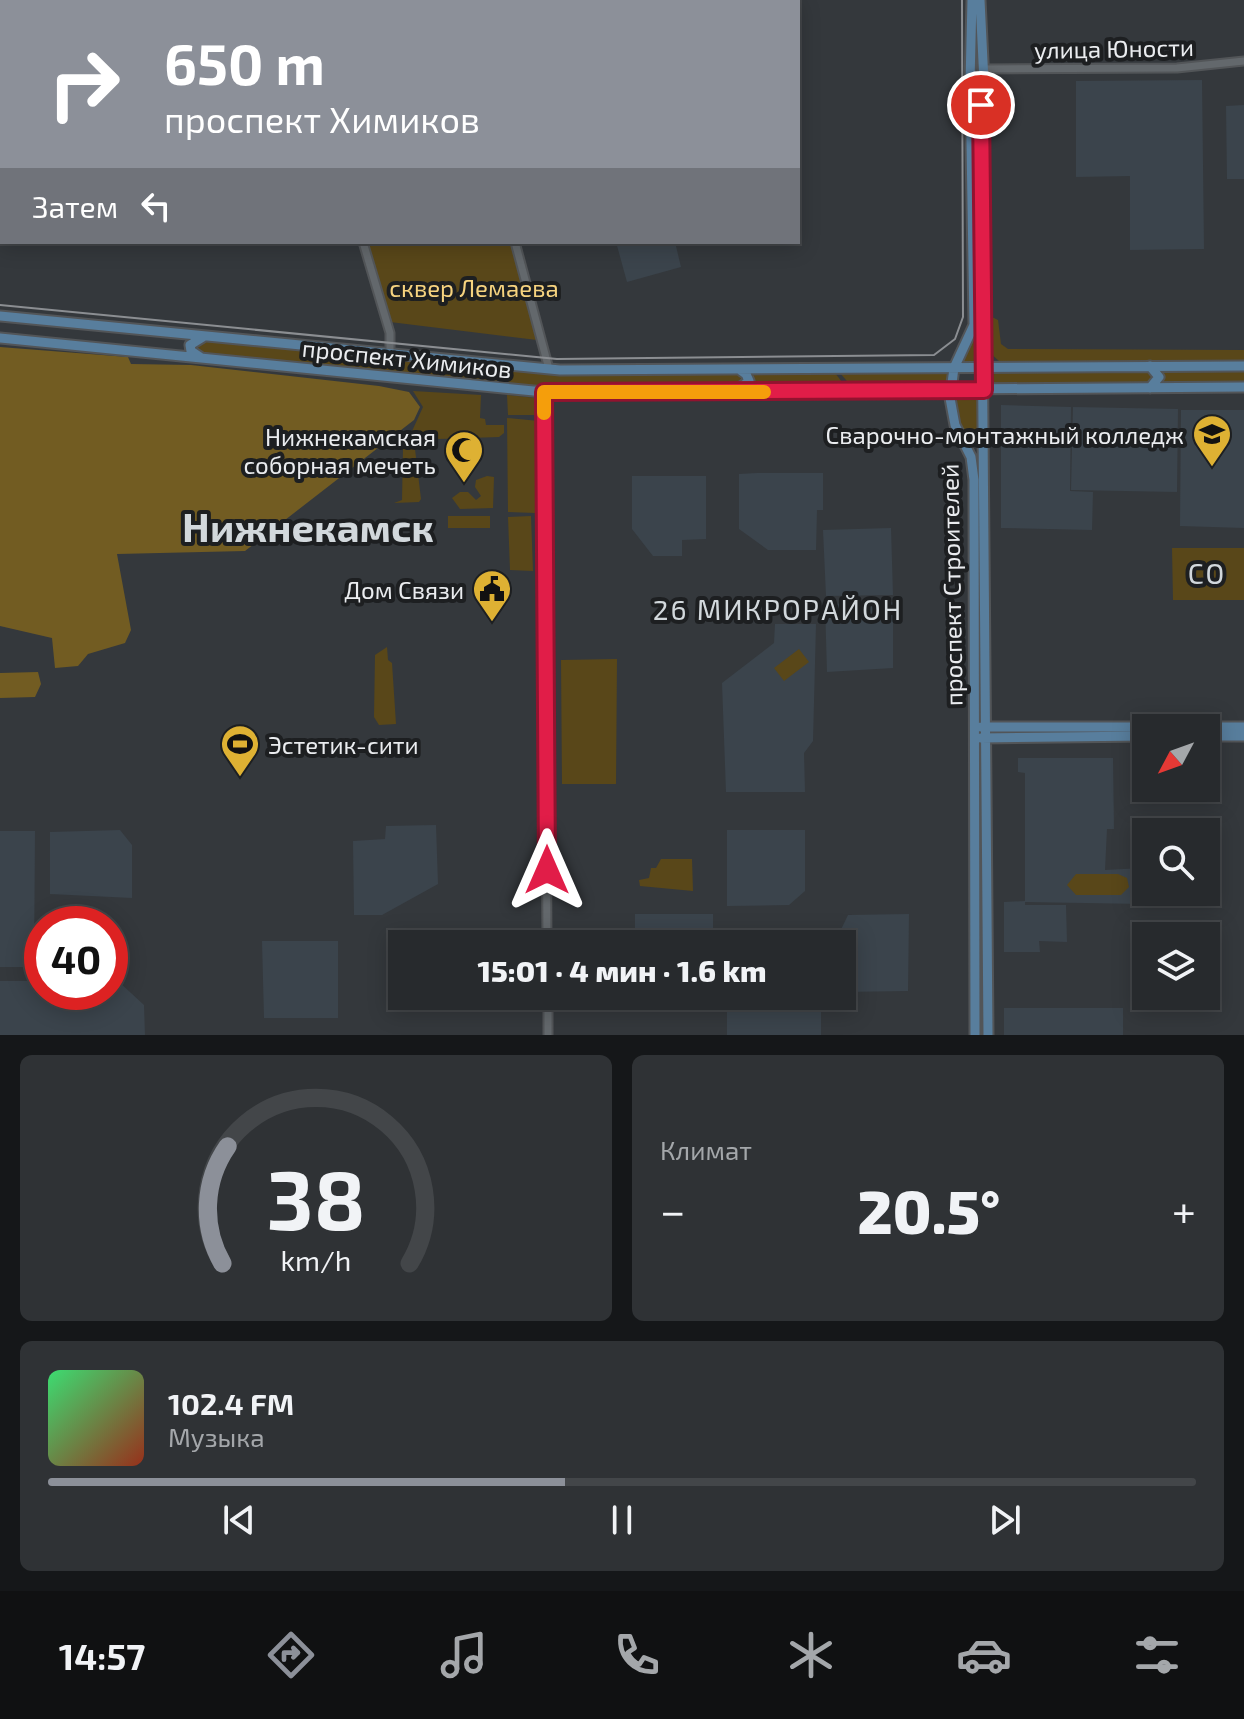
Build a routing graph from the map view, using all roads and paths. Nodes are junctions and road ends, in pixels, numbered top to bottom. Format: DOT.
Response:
graph roads {
  1 [pos="972,0"];
  2 [pos="980,0"];
  3 [pos="983,48"];
  4 [pos="970,50"];
  5 [pos="1244,61"];
  6 [pos="984,69"];
  7 [pos="970,82"];
  8 [pos="984,82"];
  9 [pos="364,244"];
  10 [pos="516,244"];
  11 [pos="0,316"];
  12 [pos="207,336"];
  13 [pos="0,338"];
  14 [pos="390,354"];
  15 [pos="203,358"];
  16 [pos="1150,366"];
  17 [pos="1244,366"];
  18 [pos="736,368"];
  19 [pos="954,368"];
  20 [pos="983,368"];
  21 [pos="549,369"];
  22 [pos="1244,387"];
  23 [pos="1150,388"];
  24 [pos="933,390"];
  25 [pos="951,390"];
  26 [pos="984,390"];
  27 [pos="734,391"];
  28 [pos="544,392"];
  29 [pos="951,411"];
  30 [pos="960,436"];
  31 [pos="985,436"];
  32 [pos="985,465"];
  33 [pos="973,466"];
  34 [pos="1234,731"];
  35 [pos="979,733"];
  36 [pos="1132,736"];
  37 [pos="547,930"];
  38 [pos="548,1010"];
  39 [pos="548,1035"];
  40 [pos="975,1035"];
  41 [pos="988,1035"];
  1 -- 4 [label="main road, проспект Строителей"];
  2 -- 3 [label="main road, проспект Строителей"];
  3 -- 4 [label="main road"];
  3 -- 6 [label="main road, проспект Строителей"];
  4 -- 7 [label="main road, проспект Строителей"];
  5 -- 6 [label="street, улица Юности"];
  6 -- 8 [label="main road, проспект Строителей"];
  7 -- 8 [label="main road"];
  7 -- 19 [label="main road, проспект Строителей"];
  8 -- 20 [label="main road, проспект Строителей"];
  9 -- 14 [label="street"];
  10 -- 21 [label="street"];
  11 -- 12 [label="main road, проспект Химиков"];
  12 -- 14 [label="main road, проспект Химиков"];
  12 -- 15 [label="main road"];
  13 -- 15 [label="main road, проспект Химиков"];
  14 -- 21 [label="main road, проспект Химиков"];
  15 -- 28 [label="main road, проспект Химиков"];
  16 -- 17 [label="main road, проспект Химиков"];
  16 -- 20 [label="main road, проспект Химиков"];
  16 -- 23 [label="main road"];
  18 -- 19 [label="main road, проспект Химиков"];
  18 -- 21 [label="main road, проспект Химиков"];
  18 -- 27 [label="main road"];
  19 -- 20 [label="main road, проспект Химиков"];
  19 -- 25 [label="main road, проспект Строителей"];
  20 -- 26 [label="main road, проспект Строителей"];
  22 -- 23 [label="main road, проспект Химиков"];
  23 -- 26 [label="main road, проспект Химиков"];
  24 -- 25 [label="main road, проспект Химиков"];
  24 -- 27 [label="main road, проспект Химиков"];
  24 -- 29 [label="main road"];
  25 -- 26 [label="main road, проспект Химиков"];
  25 -- 29 [label="main road, проспект Строителей"];
  26 -- 31 [label="main road, проспект Строителей"];
  27 -- 28 [label="main road, проспект Химиков"];
  28 -- 37 [label="street"];
  29 -- 30 [label="main road, проспект Строителей"];
  30 -- 31 [label="main road"];
  30 -- 33 [label="main road, проспект Строителей"];
  31 -- 32 [label="main road, проспект Строителей"];
  32 -- 33 [label="main road"];
  32 -- 35 [label="main road, проспект Строителей"];
  33 -- 35 [label="main road, проспект Строителей"];
  34 -- 35 [label="main road"];
  35 -- 36 [label="main road"];
  35 -- 40 [label="main road, проспект Строителей"];
  35 -- 41 [label="main road, проспект Строителей"];
  38 -- 39 [label="street"];
}
